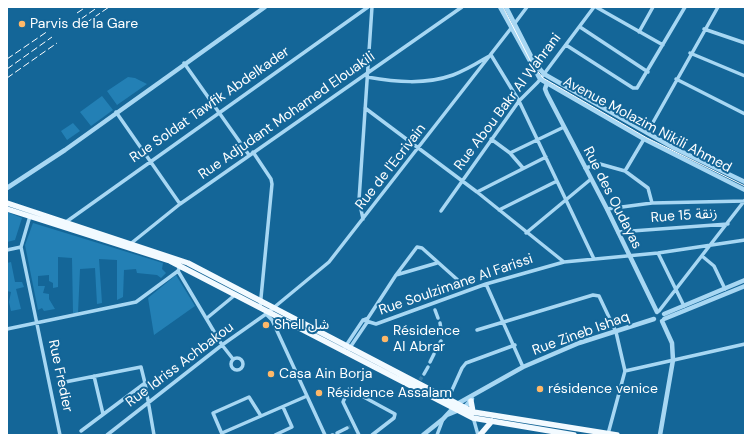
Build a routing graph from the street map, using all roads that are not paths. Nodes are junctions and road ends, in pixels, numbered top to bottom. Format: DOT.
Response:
graph roads {
  1 [pos="265,7"];
  2 [pos="368,7"];
  3 [pos="372,7"];
  4 [pos="462,7"];
  5 [pos="500,7"];
  6 [pos="506,7"];
  7 [pos="528,7"];
  8 [pos="595,7"];
  9 [pos="653,7"];
  10 [pos="685,7"];
  11 [pos="718,7"];
  12 [pos="513,25"];
  13 [pos="580,27"];
  14 [pos="704,29"];
  15 [pos="639,32"];
  16 [pos="745,42"];
  17 [pos="566,44"];
  18 [pos="663,46"];
  19 [pos="690,53"];
  20 [pos="492,55"];
  21 [pos="184,63"];
  22 [pos="368,72"];
  23 [pos="648,72"];
  24 [pos="544,74"];
  25 [pos="745,76"];
  26 [pos="367,78"];
  27 [pos="540,79"];
  28 [pos="676,79"];
  29 [pos="549,84"];
  30 [pos="519,101"];
  31 [pos="365,108"];
  32 [pos="116,112"];
  33 [pos="219,113"];
  34 [pos="745,114"];
  35 [pos="564,127"];
  36 [pos="646,133"];
  37 [pos="491,139"];
  38 [pos="537,139"];
  39 [pos="644,139"];
  40 [pos="418,150"];
  41 [pos="253,152"];
  42 [pos="510,153"];
  43 [pos="249,155"];
  44 [pos="546,158"];
  45 [pos="150,161"];
  46 [pos="523,168"];
  47 [pos="585,168"];
  48 [pos="625,171"];
  49 [pos="591,179"];
  50 [pos="461,181"];
  51 [pos="557,181"];
  52 [pos="745,182"];
  53 [pos="7,188"];
  54 [pos="745,190"];
  55 [pos="477,192"];
  56 [pos="565,200"];
  57 [pos="745,200"];
  58 [pos="7,203"];
  59 [pos="652,203"];
  60 [pos="180,204"];
  61 [pos="7,209"];
  62 [pos="607,209"];
  63 [pos="499,210"];
  64 [pos="441,211"];
  65 [pos="30,216"];
  66 [pos="363,219"];
  67 [pos="66,222"];
  68 [pos="728,224"];
  69 [pos="618,232"];
  70 [pos="526,233"];
  71 [pos="745,240"];
  72 [pos="711,244"];
  73 [pos="129,245"];
  74 [pos="21,247"];
  75 [pos="7,250"];
  76 [pos="658,252"];
  77 [pos="629,255"];
  78 [pos="702,256"];
  79 [pos="594,259"];
  80 [pos="437,262"];
  81 [pos="564,262"];
  82 [pos="179,269"];
  83 [pos="396,274"];
  84 [pos="745,280"];
  85 [pos="460,282"];
  86 [pos="486,284"];
  87 [pos="745,286"];
  88 [pos="725,289"];
  89 [pos="677,290"];
  90 [pos="235,295"];
  91 [pos="260,305"];
  92 [pos="684,306"];
  93 [pos="274,308"];
  94 [pos="435,310"];
  95 [pos="267,313"];
  96 [pos="661,315"];
  97 [pos="207,318"];
  98 [pos="438,318"];
  99 [pos="654,319"];
  100 [pos="368,320"];
  101 [pos="503,321"];
  102 [pos="38,322"];
  103 [pos="286,322"];
  104 [pos="440,323"];
  105 [pos="7,329"];
  106 [pos="477,330"];
  107 [pos="278,331"];
  108 [pos="616,332"];
  109 [pos="442,335"];
  110 [pos="441,341"];
  111 [pos="745,344"];
  112 [pos="222,345"];
  113 [pos="515,345"];
  114 [pos="346,349"];
  115 [pos="436,349"];
  116 [pos="434,354"];
  117 [pos="233,359"];
  118 [pos="673,360"];
  119 [pos="430,362"];
  120 [pos="428,367"];
  121 [pos="523,367"];
  122 [pos="625,370"];
  123 [pos="424,374"];
  124 [pos="94,376"];
  125 [pos="60,383"];
  126 [pos="145,383"];
  127 [pos="307,396"];
  128 [pos="448,399"];
  129 [pos="473,399"];
  130 [pos="148,402"];
  131 [pos="455,406"];
  132 [pos="283,407"];
  133 [pos="461,410"];
  134 [pos="103,414"];
  135 [pos="447,415"];
  136 [pos="473,415"];
  137 [pos="261,416"];
  138 [pos="443,419"];
  139 [pos="492,421"];
  140 [pos="347,428"];
  141 [pos="81,431"];
  142 [pos="337,433"];
  143 [pos="222,434"];
  144 [pos="608,434"];
  145 [pos="60,435"];
  146 [pos="107,435"];
  147 [pos="154,435"];
  148 [pos="276,435"];
  149 [pos="326,435"];
  150 [pos="359,435"];
  151 [pos="372,435"];
  152 [pos="423,435"];
  153 [pos="437,435"];
  154 [pos="479,435"];
  155 [pos="574,435"];
  156 [pos="617,435"];
  157 [pos="660,435"];
  1 -- 21 [label="street"];
  2 -- 33 [label="street, Rue Soldat Tawfik Abdelkader"];
  3 -- 22 [label="street"];
  4 -- 22 [label="street, Rue Adjudant Mohamed Elouakili"];
  5 -- 12 [label="street"];
  6 -- 12 [label="street"];
  7 -- 12 [label="street, Rue de l'Ecrivain"];
  8 -- 13 [label="street, Rue Abou Bakr Al Wahrani"];
  8 -- 15 [label="street"];
  9 -- 15 [label="street"];
  10 -- 18 [label="street"];
  11 -- 14 [label="street"];
  12 -- 20 [label="street, Rue de l'Ecrivain"];
  12 -- 24 [label="street"];
  12 -- 27 [label="street"];
  13 -- 17 [label="street, Rue Abou Bakr Al Wahrani"];
  13 -- 23 [label="street"];
  14 -- 16 [label="street"];
  14 -- 19 [label="street"];
  15 -- 18 [label="street"];
  17 -- 23 [label="street"];
  17 -- 24 [label="street, Rue Abou Bakr Al Wahrani"];
  18 -- 23 [label="street"];
  19 -- 25 [label="street"];
  19 -- 28 [label="street"];
  20 -- 26 [label="street"];
  20 -- 30 [label="street"];
  20 -- 40 [label="street, Rue de l'Ecrivain"];
  21 -- 32 [label="street"];
  21 -- 33 [label="street"];
  22 -- 26 [label="street"];
  22 -- 41 [label="street, Rue Adjudant Mohamed Elouakili"];
  24 -- 27 [label="street, Rue Abou Bakr Al Wahrani"];
  24 -- 36 [label="street, Avenue Molazim Nikili Ahmed"];
  26 -- 31 [label="street"];
  27 -- 29 [label="street, Avenue Molazim Nikili Ahmed"];
  27 -- 30 [label="street, Rue Abou Bakr Al Wahrani"];
  28 -- 34 [label="street"];
  28 -- 36 [label="street"];
  29 -- 35 [label="street, Rue des Oudayas"];
  29 -- 39 [label="street, Avenue Molazim Nikili Ahmed"];
  30 -- 37 [label="street, Rue Abou Bakr Al Wahrani"];
  30 -- 38 [label="street"];
  31 -- 40 [label="street"];
  31 -- 66 [label="street"];
  32 -- 45 [label="street"];
  32 -- 53 [label="street"];
  33 -- 43 [label="street"];
  33 -- 45 [label="street, Rue Soldat Tawfik Abdelkader"];
  35 -- 38 [label="street"];
  35 -- 47 [label="street, Rue des Oudayas"];
  36 -- 52 [label="street, Avenue Molazim Nikili Ahmed"];
  37 -- 42 [label="street"];
  37 -- 50 [label="street, Rue Abou Bakr Al Wahrani"];
  38 -- 42 [label="street"];
  38 -- 44 [label="street"];
  39 -- 48 [label="street"];
  39 -- 54 [label="street, Avenue Molazim Nikili Ahmed"];
  40 -- 50 [label="street"];
  40 -- 66 [label="street, Rue de l'Ecrivain"];
  41 -- 43 [label="street, Rue Adjudant Mohamed Elouakili"];
  41 -- 91 [label="street"];
  42 -- 46 [label="street"];
  43 -- 60 [label="street, Rue Adjudant Mohamed Elouakili"];
  44 -- 46 [label="street"];
  44 -- 51 [label="street"];
  45 -- 60 [label="street"];
  45 -- 67 [label="street, Rue Soldat Tawfik Abdelkader"];
  46 -- 55 [label="street"];
  47 -- 48 [label="street"];
  47 -- 49 [label="street, Rue des Oudayas"];
  48 -- 59 [label="street"];
  49 -- 56 [label="street"];
  49 -- 62 [label="street, Rue des Oudayas"];
  50 -- 55 [label="street"];
  50 -- 64 [label="street, Rue Abou Bakr Al Wahrani"];
  51 -- 56 [label="street"];
  51 -- 63 [label="street"];
  55 -- 63 [label="street"];
  56 -- 70 [label="street"];
  56 -- 79 [label="street"];
  57 -- 59 [label="street"];
  57 -- 68 [label="street"];
  58 -- 67 [label="main road"];
  59 -- 62 [label="street"];
  60 -- 73 [label="street, Rue Adjudant Mohamed Elouakili"];
  61 -- 65 [label="main road"];
  62 -- 69 [label="street, Rue des Oudayas"];
  63 -- 70 [label="street"];
  65 -- 73 [label="main road"];
  65 -- 74 [label="street"];
  66 -- 93 [label="street, Rue de l'Ecrivain"];
  67 -- 73 [label="main road"];
  68 -- 69 [label="street, Rue 15 زنقة"];
  68 -- 72 [label="street"];
  69 -- 77 [label="street, Rue des Oudayas"];
  70 -- 81 [label="street"];
  71 -- 72 [label="street, Rue Soulzimane Al Farissi"];
  72 -- 76 [label="street, Rue Soulzimane Al Farissi"];
  72 -- 78 [label="street"];
  73 -- 82 [label="main road"];
  73 -- 91 [label="main road"];
  74 -- 75 [label="street"];
  74 -- 102 [label="street, Rue Fredier"];
  76 -- 77 [label="street, Rue Soulzimane Al Farissi"];
  76 -- 89 [label="street"];
  77 -- 79 [label="street, Rue Soulzimane Al Farissi"];
  77 -- 96 [label="street, Rue des Oudayas"];
  78 -- 88 [label="street"];
  78 -- 89 [label="street"];
  79 -- 81 [label="street, Rue Soulzimane Al Farissi"];
  80 -- 83 [label="street"];
  80 -- 83 [label="street"];
  80 -- 85 [label="street"];
  81 -- 86 [label="street, Rue Soulzimane Al Farissi"];
  82 -- 90 [label="main road"];
  82 -- 97 [label="street"];
  82 -- 102 [label="street"];
  83 -- 100 [label="street"];
  84 -- 88 [label="street"];
  86 -- 100 [label="street, Rue Soulzimane Al Farissi"];
  86 -- 101 [label="street"];
  87 -- 96 [label="street"];
  88 -- 92 [label="street"];
  89 -- 92 [label="street"];
  89 -- 96 [label="street"];
  90 -- 91 [label="main road"];
  90 -- 97 [label="street"];
  91 -- 93 [label="main road"];
  91 -- 95 [label="main road"];
  92 -- 96 [label="street"];
  93 -- 95 [label="street, Rue de l'Ecrivain"];
  93 -- 114 [label="main road"];
  94 -- 98 [label="street"];
  95 -- 103 [label="main road"];
  95 -- 107 [label="street"];
  95 -- 112 [label="street, Rue Idriss Achbakou"];
  96 -- 99 [label="street"];
  96 -- 99 [label="street"];
  96 -- 118 [label="street, Rue des Oudayas"];
  97 -- 112 [label="street"];
  99 -- 108 [label="street, Rue Zineb Ishaq"];
  100 -- 114 [label="street"];
  100 -- 114 [label="street, Rue Soulzimane Al Farissi"];
  101 -- 106 [label="street"];
  101 -- 108 [label="street"];
  101 -- 113 [label="street"];
  102 -- 105 [label="street"];
  102 -- 145 [label="street, Rue Fredier"];
  103 -- 107 [label="street"];
  103 -- 114 [label="main road"];
  104 -- 109 [label="street"];
  107 -- 127 [label="street"];
  108 -- 121 [label="street, Rue Zineb Ishaq"];
  108 -- 122 [label="street"];
  110 -- 115 [label="street"];
  111 -- 118 [label="street"];
  112 -- 117 [label="street"];
  112 -- 130 [label="street, Rue Idriss Achbakou"];
  113 -- 121 [label="street"];
  113 -- 128 [label="street"];
  114 -- 128 [label="main road"];
  114 -- 131 [label="main road"];
  116 -- 119 [label="street"];
  118 -- 122 [label="street"];
  118 -- 157 [label="street, Rue des Oudayas"];
  120 -- 123 [label="street"];
  121 -- 129 [label="street, Rue Zineb Ishaq"];
  122 -- 144 [label="street"];
  124 -- 125 [label="street"];
  124 -- 126 [label="street"];
  124 -- 134 [label="street"];
  126 -- 130 [label="street"];
  126 -- 134 [label="street"];
  127 -- 132 [label="street"];
  127 -- 149 [label="street"];
  128 -- 131 [label="main road"];
  129 -- 131 [label="street, Rue Zineb Ishaq"];
  129 -- 133 [label="street, Rue Zineb Ishaq"];
  129 -- 136 [label="main road"];
  130 -- 146 [label="street, Rue Idriss Achbakou"];
  130 -- 147 [label="street"];
  131 -- 133 [label="main road"];
  131 -- 135 [label="street"];
  132 -- 137 [label="street"];
  132 -- 148 [label="street"];
  133 -- 135 [label="street"];
  133 -- 136 [label="main road"];
  134 -- 141 [label="street"];
  135 -- 138 [label="street"];
  136 -- 139 [label="main road"];
  136 -- 144 [label="main road"];
  136 -- 154 [label="street"];
  137 -- 143 [label="street"];
  137 -- 143 [label="street"];
  138 -- 152 [label="street"];
  138 -- 153 [label="street"];
  139 -- 154 [label="main road"];
  139 -- 155 [label="main road"];
  140 -- 142 [label="street"];
  144 -- 156 [label="main road"];
  150 -- 151 [label="street"];
}
